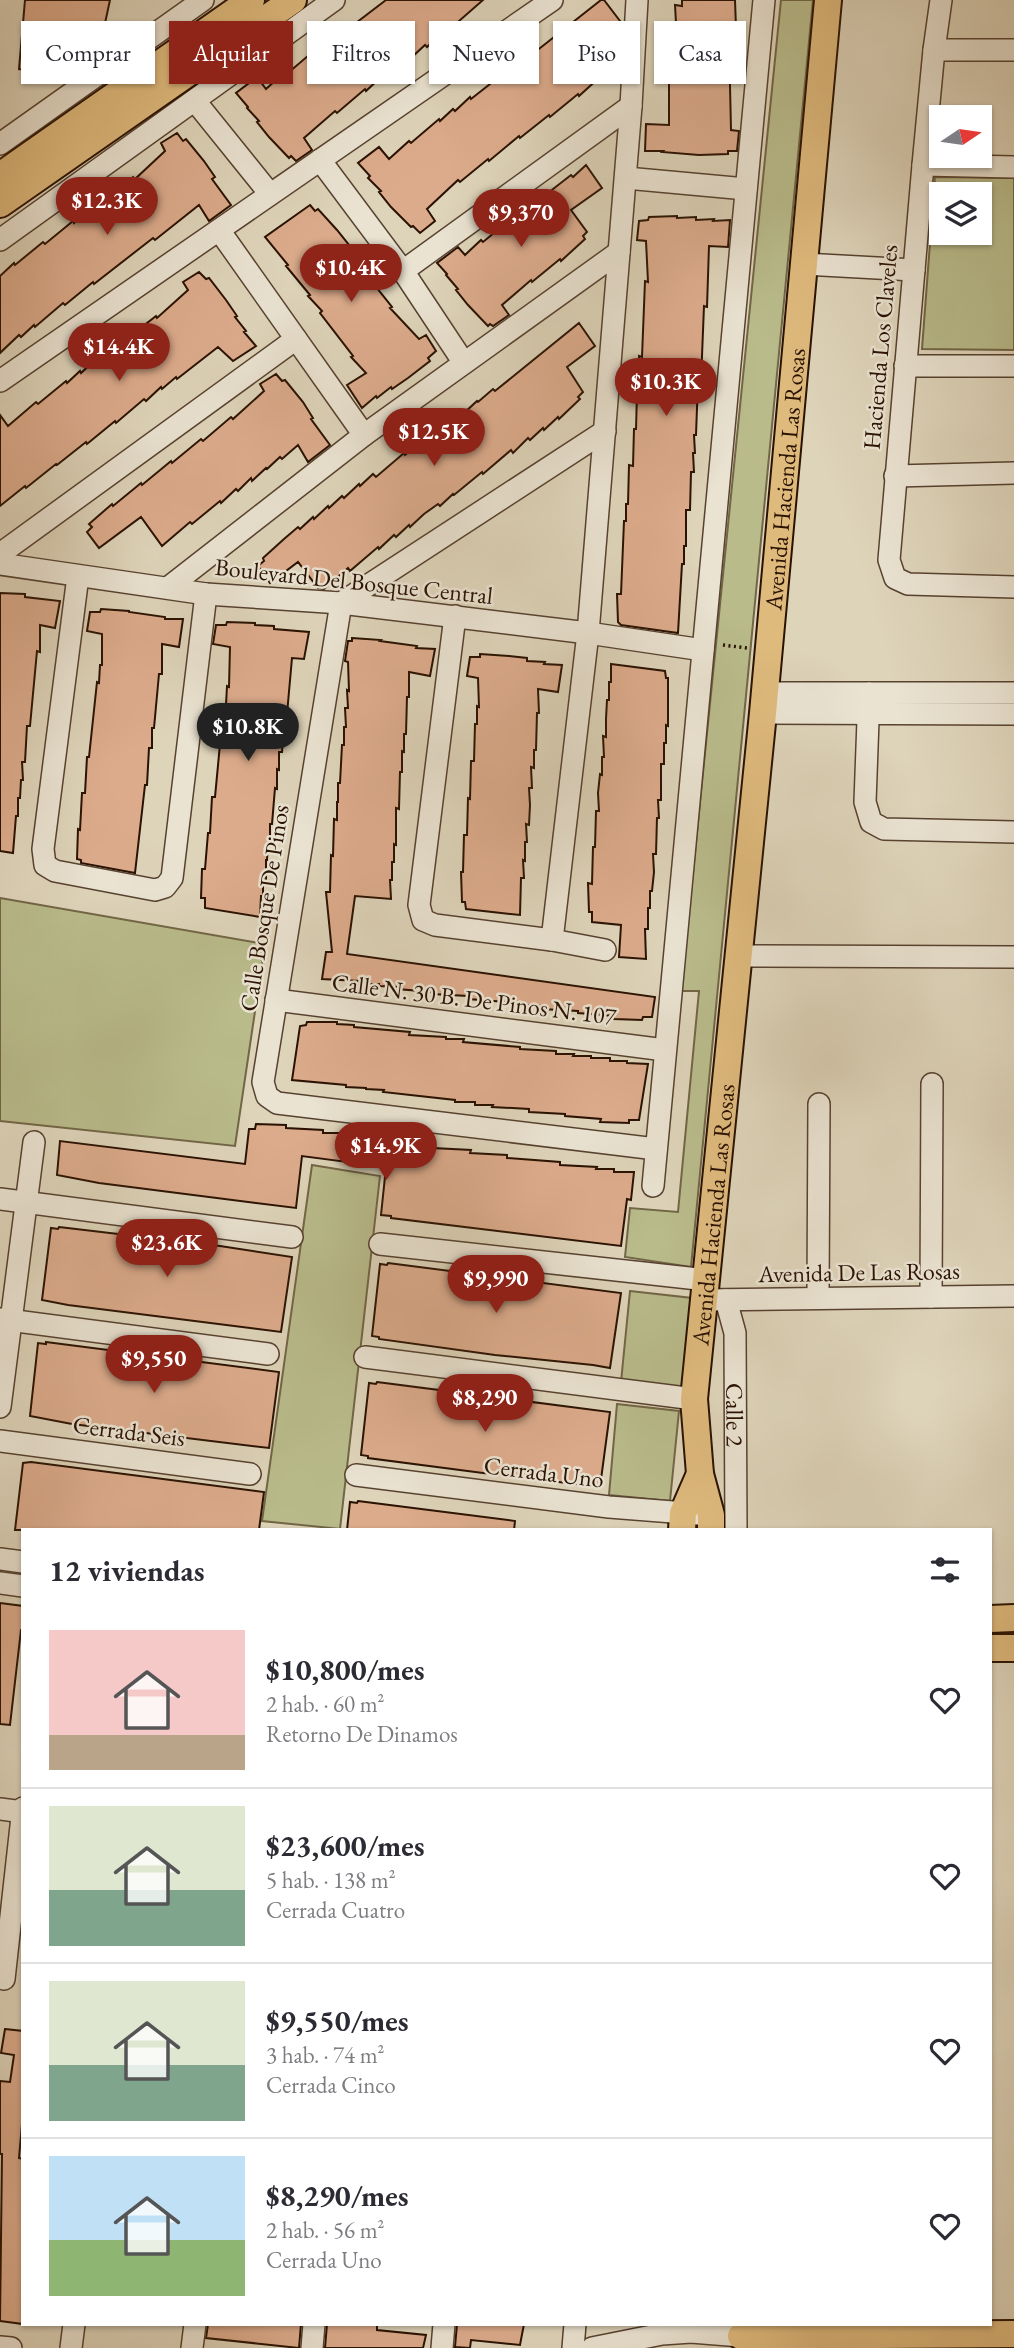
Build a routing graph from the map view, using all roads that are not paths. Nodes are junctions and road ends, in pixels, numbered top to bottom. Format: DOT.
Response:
graph roads {
  1 [pos="203,0"];
  2 [pos="251,0"];
  3 [pos="293,0"];
  4 [pos="334,0"];
  5 [pos="552,0"];
  6 [pos="637,0"];
  7 [pos="764,0"];
  8 [pos="828,0"];
  9 [pos="941,0"];
  10 [pos="934,50"];
  11 [pos="1014,50"];
  12 [pos="195,101"];
  13 [pos="631,106"];
  14 [pos="0,144"];
  15 [pos="320,160"];
  16 [pos="923,165"];
  17 [pos="1014,167"];
  18 [pos="0,176"];
  19 [pos="626,177"];
  20 [pos="746,189"];
  21 [pos="270,194"];
  22 [pos="0,204"];
  23 [pos="219,230"];
  24 [pos="0,240"];
  25 [pos="619,252"];
  26 [pos="804,264"];
  27 [pos="914,270"];
  28 [pos="403,271"];
  29 [pos="296,339"];
  30 [pos="464,363"];
  31 [pos="905,366"];
  32 [pos="1014,366"];
  33 [pos="0,381"];
  34 [pos="605,430"];
  35 [pos="364,435"];
  36 [pos="1014,473"];
  37 [pos="895,476"];
  38 [pos="0,555"];
  39 [pos="0,564"];
  40 [pos="78,576"];
  41 [pos="169,587"];
  42 [pos="1014,587"];
  43 [pos="206,594"];
  44 [pos="341,603"];
  45 [pos="456,617"];
  46 [pos="588,633"];
  47 [pos="703,646"];
  48 [pos="1014,693"];
  49 [pos="764,703"];
  50 [pos="869,703"];
  51 [pos="1014,714"];
  52 [pos="1014,832"];
  53 [pos="552,940"];
  54 [pos="604,950"];
  55 [pos="739,957"];
  56 [pos="1014,957"];
  57 [pos="276,1000"];
  58 [pos="665,1050"];
  59 [pos="932,1084"];
  60 [pos="819,1104"];
  61 [pos="34,1142"];
  62 [pos="656,1149"];
  63 [pos="653,1186"];
  64 [pos="0,1199"];
  65 [pos="26,1202"];
  66 [pos="292,1237"];
  67 [pos="380,1244"];
  68 [pos="712,1293"];
  69 [pos="1014,1296"];
  70 [pos="931,1297"];
  71 [pos="818,1298"];
  72 [pos="6,1319"];
  73 [pos="268,1354"];
  74 [pos="365,1357"];
  75 [pos="695,1399"];
  76 [pos="0,1406"];
  77 [pos="0,1441"];
  78 [pos="250,1474"];
  79 [pos="699,1474"];
  80 [pos="356,1475"];
  81 [pos="682,1521"];
  82 [pos="711,1522"];
  83 [pos="736,1528"];
  84 [pos="0,1559"];
  85 [pos="21,1562"];
  86 [pos="0,1583"];
  87 [pos="21,1586"];
  88 [pos="1014,1618"];
  89 [pos="992,1619"];
  90 [pos="992,1648"];
  91 [pos="1014,1648"];
  92 [pos="0,1809"];
  93 [pos="21,1810"];
  94 [pos="21,1828"];
  95 [pos="4,1979"];
  96 [pos="74,2326"];
  97 [pos="195,2326"];
  98 [pos="314,2326"];
  99 [pos="444,2326"];
  100 [pos="575,2326"];
  101 [pos="900,2329"];
  102 [pos="1014,2334"];
  103 [pos="741,2336"];
  104 [pos="0,2347"];
  105 [pos="11,2348"];
  106 [pos="71,2348"];
  107 [pos="192,2348"];
  108 [pos="312,2348"];
  109 [pos="442,2348"];
  110 [pos="573,2348"];
  111 [pos="592,2348"];
  1 -- 14 [label="street"];
  2 -- 18 [label="main road"];
  3 -- 22 [label="main road"];
  4 -- 12 [label="street"];
  5 -- 15 [label="street"];
  6 -- 13 [label="street"];
  7 -- 20 [label="street"];
  8 -- 26 [label="main road, Avenida Hacienda Las Rosas"];
  9 -- 10 [label="street, Hacienda Los Claveles"];
  10 -- 11 [label="street"];
  10 -- 16 [label="street, Hacienda Los Claveles"];
  12 -- 21 [label="street"];
  12 -- 24 [label="street"];
  13 -- 19 [label="street"];
  13 -- 28 [label="street"];
  15 -- 21 [label="street"];
  15 -- 28 [label="street"];
  16 -- 17 [label="street"];
  16 -- 27 [label="street, Hacienda Los Claveles"];
  19 -- 20 [label="street"];
  19 -- 25 [label="street"];
  20 -- 47 [label="street"];
  21 -- 23 [label="street"];
  23 -- 29 [label="street"];
  23 -- 33 [label="street"];
  25 -- 30 [label="street"];
  25 -- 34 [label="street"];
  26 -- 27 [label="street"];
  26 -- 49 [label="main road, Avenida Hacienda Las Rosas"];
  27 -- 31 [label="street, Hacienda Los Claveles"];
  28 -- 30 [label="street"];
  29 -- 35 [label="street"];
  29 -- 38 [label="street"];
  30 -- 35 [label="street"];
  31 -- 32 [label="street"];
  31 -- 37 [label="street, Hacienda Los Claveles"];
  34 -- 44 [label="street"];
  34 -- 46 [label="street"];
  35 -- 41 [label="street"];
  36 -- 37 [label="street"];
  37 -- 42 [label="street, Hacienda Los Claveles"];
  39 -- 40 [label="street, Boulevard Del Bosque Central"];
  40 -- 41 [label="street, Boulevard Del Bosque Central"];
  40 -- 43 [label="street"];
  41 -- 43 [label="street, Boulevard Del Bosque Central"];
  43 -- 44 [label="street, Boulevard Del Bosque Central"];
  44 -- 45 [label="street, Boulevard Del Bosque Central"];
  44 -- 57 [label="street, Calle Bosque De Pinos"];
  45 -- 46 [label="street, Boulevard Del Bosque Central"];
  45 -- 53 [label="street"];
  46 -- 47 [label="street, Boulevard Del Bosque Central"];
  46 -- 53 [label="street"];
  47 -- 58 [label="street"];
  48 -- 50 [label="street"];
  49 -- 50 [label="street"];
  49 -- 55 [label="main road, Avenida Hacienda Las Rosas"];
  50 -- 51 [label="street"];
  50 -- 52 [label="street"];
  53 -- 54 [label="street"];
  55 -- 56 [label="street"];
  55 -- 68 [label="main road, Avenida Hacienda Las Rosas"];
  57 -- 58 [label="street, Calle N. 30 B. De Pinos N. 107"];
  57 -- 62 [label="street, Calle Bosque De Pinos"];
  58 -- 62 [label="street"];
  59 -- 70 [label="street"];
  60 -- 71 [label="street"];
  61 -- 65 [label="street"];
  62 -- 63 [label="street"];
  64 -- 65 [label="street"];
  65 -- 66 [label="street"];
  65 -- 72 [label="street"];
  67 -- 68 [label="street, Avenida De Las Rosas"];
  68 -- 71 [label="street, Avenida De Las Rosas"];
  68 -- 75 [label="main road, Avenida Hacienda Las Rosas"];
  68 -- 83 [label="street, Calle 2"];
  69 -- 70 [label="street, Avenida De Las Rosas"];
  70 -- 71 [label="street, Avenida De Las Rosas"];
  72 -- 73 [label="street"];
  72 -- 76 [label="street"];
  74 -- 75 [label="street"];
  75 -- 79 [label="main road, Avenida Hacienda Las Rosas"];
  77 -- 78 [label="street, Cerrada Seis"];
  79 -- 81 [label="main road, Avenida Hacienda Las Rosas"];
  79 -- 82 [label="main road, Avenida Hacienda Las Rosas"];
  80 -- 81 [label="street, Cerrada Uno"];
  81 -- 82 [label="street, Cerrada Uno"];
  84 -- 85 [label="street"];
  86 -- 87 [label="street"];
  88 -- 89 [label="main road"];
  90 -- 91 [label="main road"];
  92 -- 93 [label="street"];
  94 -- 95 [label="street"];
  96 -- 106 [label="street"];
  97 -- 107 [label="street"];
  98 -- 108 [label="street"];
  99 -- 109 [label="street"];
  100 -- 110 [label="street"];
  101 -- 102 [label="main road"];
  101 -- 103 [label="main road"];
  103 -- 111 [label="street"];
  104 -- 105 [label="street"];
}
